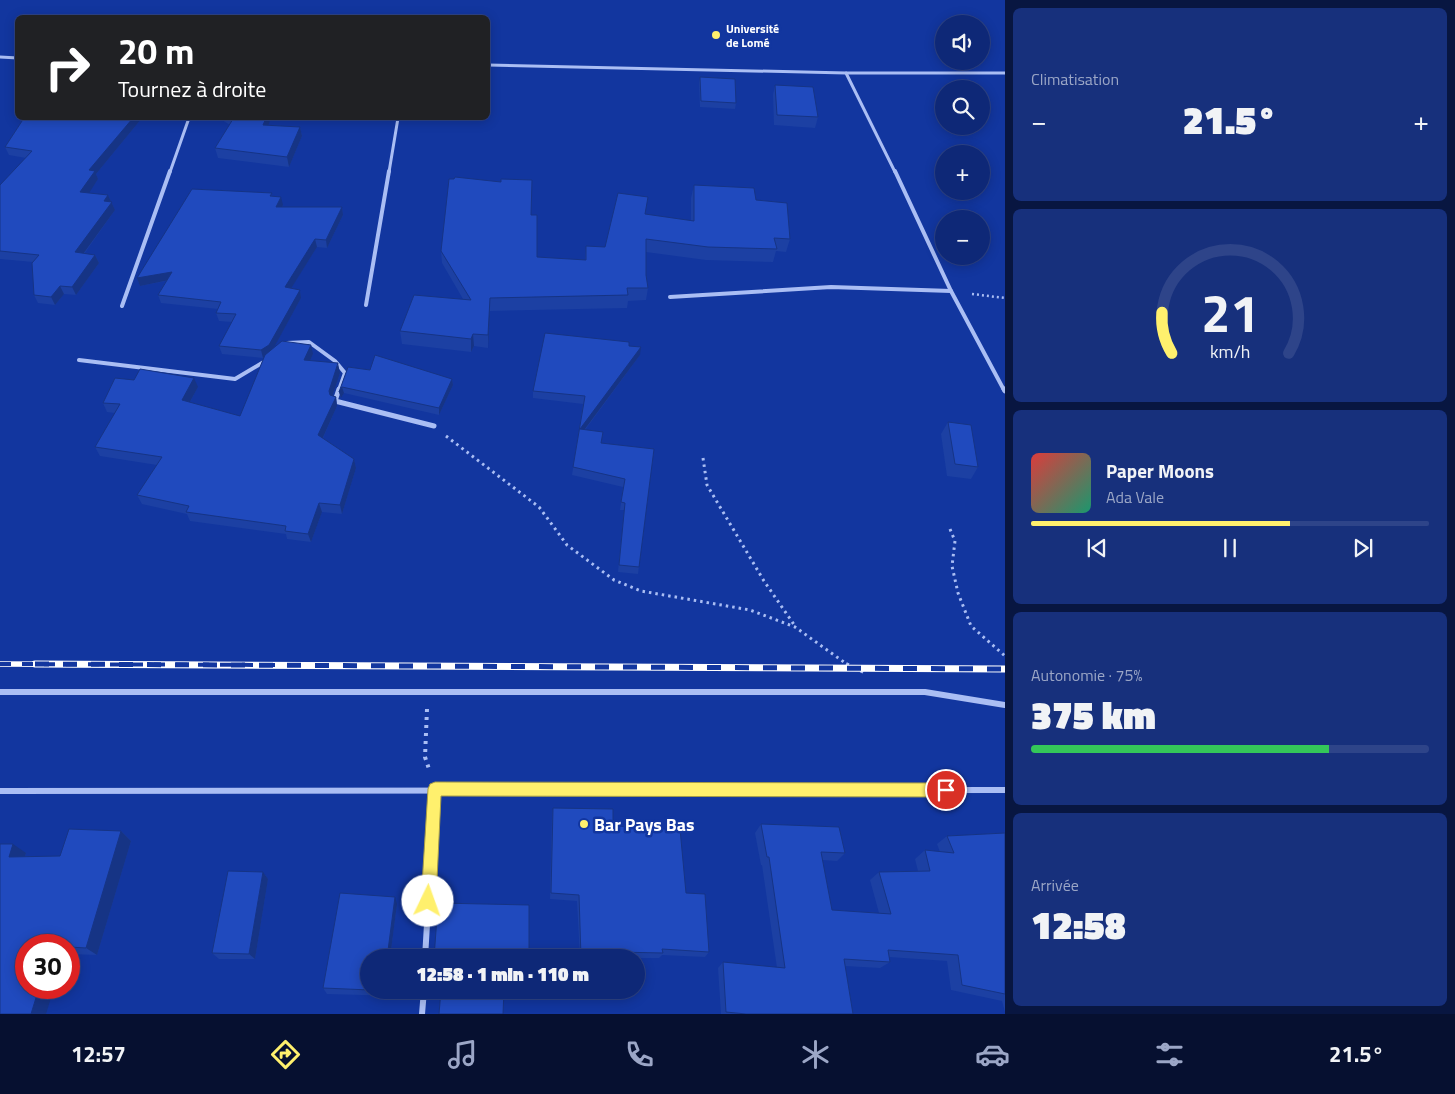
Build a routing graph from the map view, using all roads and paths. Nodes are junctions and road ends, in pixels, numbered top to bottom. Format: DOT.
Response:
graph roads {
  1 [pos="15,58"];
  2 [pos="1,59"];
  3 [pos="490,66"];
  4 [pos="846,72"];
  5 [pos="1005,73"];
  6 [pos="188,120"];
  7 [pos="398,120"];
  8 [pos="951,292"];
  9 [pos="670,297"];
  10 [pos="1005,298"];
  11 [pos="122,306"];
  12 [pos="366,306"];
  13 [pos="281,349"];
  14 [pos="274,356"];
  15 [pos="79,360"];
  16 [pos="1005,391"];
  17 [pos="434,426"];
  18 [pos="703,458"];
  19 [pos="950,528"];
  20 [pos="795,627"];
  21 [pos="1005,656"];
  22 [pos="871,675"];
  23 [pos="0,692"];
  24 [pos="1005,705"];
  25 [pos="428,721"];
  26 [pos="425,757"];
  27 [pos="435,789"];
  28 [pos="1005,790"];
  29 [pos="0,791"];
  30 [pos="426,949"];
  31 [pos="423,999"];
  32 [pos="422,1014"];
  1 -- 2 [label="street"];
  3 -- 4 [label="street"];
  4 -- 5 [label="street"];
  4 -- 8 [label="street"];
  6 -- 11 [label="street"];
  7 -- 12 [label="street"];
  8 -- 9 [label="street"];
  8 -- 10 [label="path"];
  8 -- 16 [label="street"];
  13 -- 17 [label="street"];
  14 -- 15 [label="street"];
  17 -- 20 [label="path"];
  18 -- 20 [label="path"];
  19 -- 21 [label="path"];
  20 -- 22 [label="path"];
  23 -- 24 [label="street"];
  25 -- 26 [label="path"];
  27 -- 28 [label="street"];
  27 -- 29 [label="street"];
  27 -- 30 [label="street"];
  31 -- 32 [label="street"];
}
